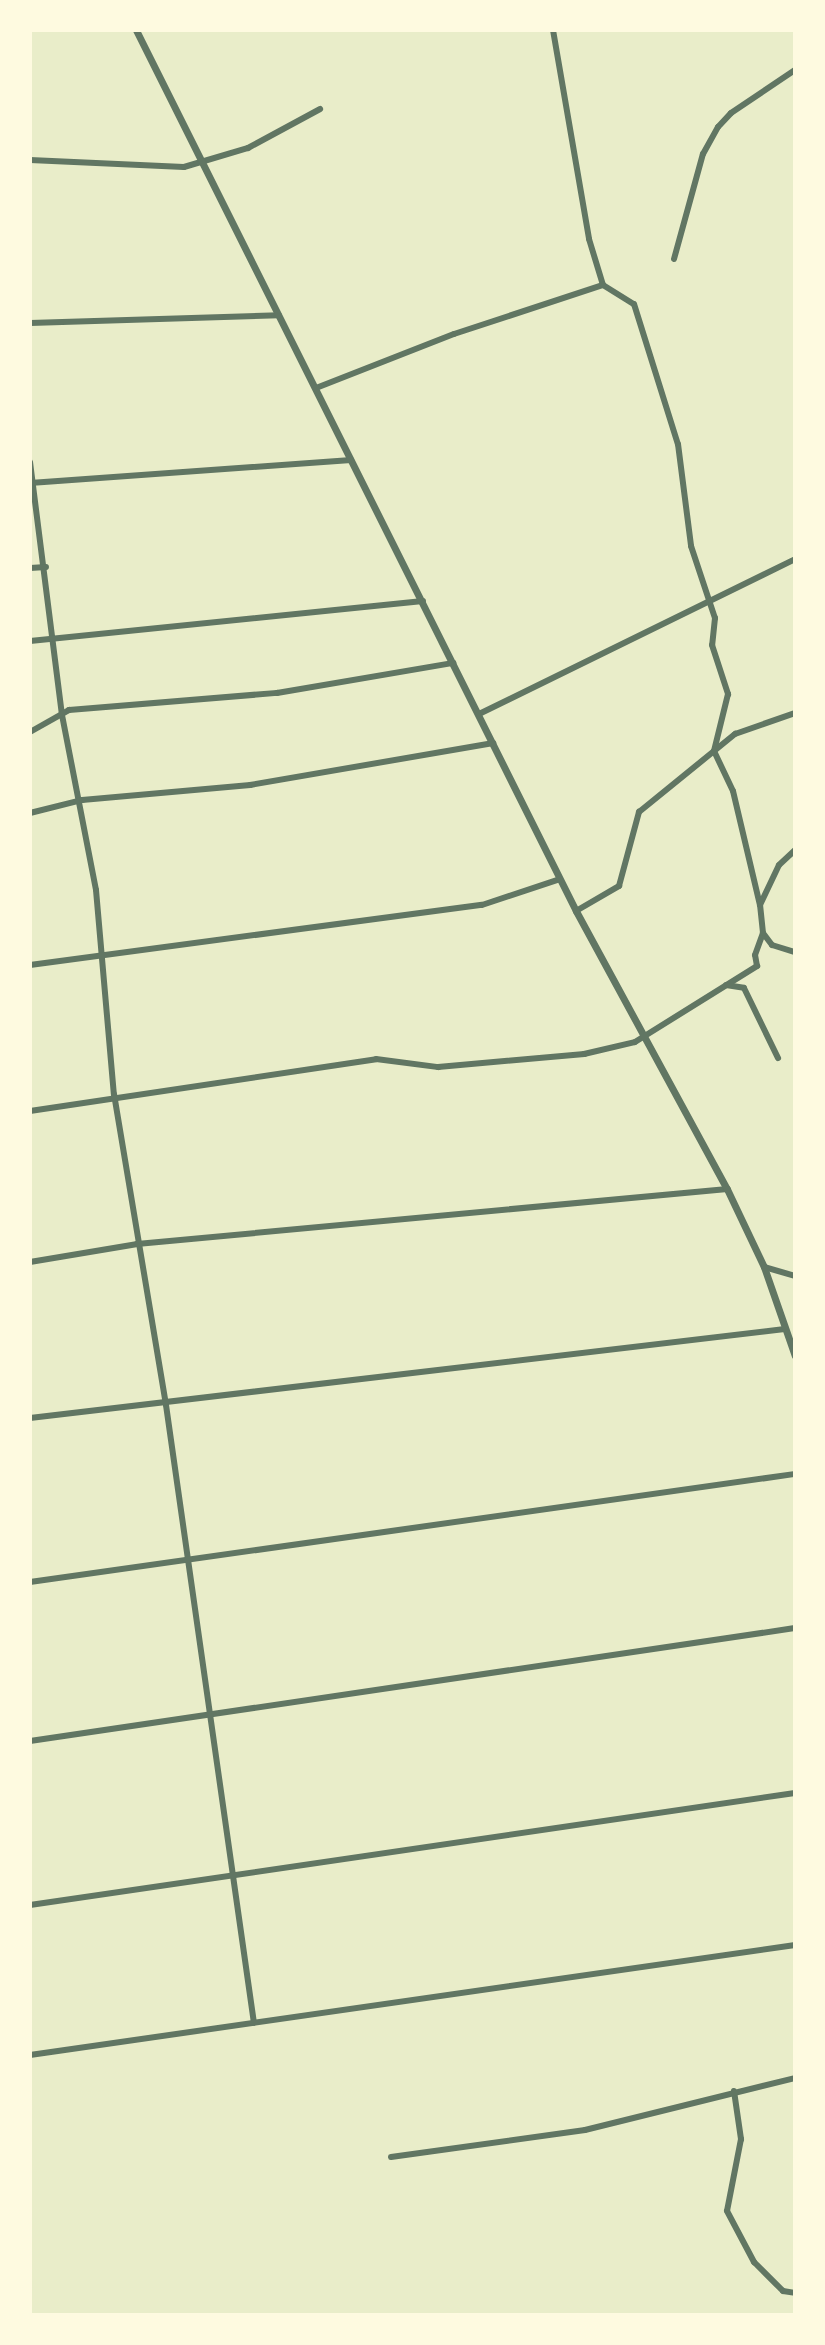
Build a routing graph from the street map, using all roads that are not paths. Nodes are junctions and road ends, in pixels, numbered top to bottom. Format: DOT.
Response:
graph roads {
  1 [pos="136,30"];
  2 [pos="553,30"];
  3 [pos="795,70"];
  4 [pos="320,109"];
  5 [pos="30,160"];
  6 [pos="203,163"];
  7 [pos="674,259"];
  8 [pos="603,285"];
  9 [pos="279,315"];
  10 [pos="30,323"];
  11 [pos="316,388"];
  12 [pos="351,460"];
  13 [pos="30,462"];
  14 [pos="32,483"];
  15 [pos="795,559"];
  16 [pos="46,567"];
  17 [pos="30,568"];
  18 [pos="709,599"];
  19 [pos="423,601"];
  20 [pos="56,637"];
  21 [pos="30,641"];
  22 [pos="453,663"];
  23 [pos="795,713"];
  24 [pos="479,714"];
  25 [pos="62,715"];
  26 [pos="30,732"];
  27 [pos="493,743"];
  28 [pos="714,751"];
  29 [pos="82,800"];
  30 [pos="30,813"];
  31 [pos="795,850"];
  32 [pos="560,879"];
  33 [pos="760,905"];
  34 [pos="576,911"];
  35 [pos="763,933"];
  36 [pos="795,952"];
  37 [pos="103,956"];
  38 [pos="30,965"];
  39 [pos="723,985"];
  40 [pos="645,1036"];
  41 [pos="778,1058"];
  42 [pos="114,1094"];
  43 [pos="30,1111"];
  44 [pos="727,1189"];
  45 [pos="137,1244"];
  46 [pos="30,1262"];
  47 [pos="764,1267"];
  48 [pos="795,1276"];
  49 [pos="785,1329"];
  50 [pos="795,1356"];
  51 [pos="166,1405"];
  52 [pos="30,1418"];
  53 [pos="795,1474"];
  54 [pos="185,1560"];
  55 [pos="30,1582"];
  56 [pos="795,1628"];
  57 [pos="208,1714"];
  58 [pos="30,1741"];
  59 [pos="795,1793"];
  60 [pos="231,1876"];
  61 [pos="30,1905"];
  62 [pos="795,1945"];
  63 [pos="254,2023"];
  64 [pos="30,2055"];
  65 [pos="795,2078"];
  66 [pos="734,2091"];
  67 [pos="391,2157"];
  68 [pos="795,2293"];
  1 -- 6 [label="street"];
  2 -- 8 [label="street"];
  3 -- 7 [label="street"];
  4 -- 6 [label="street"];
  5 -- 6 [label="street"];
  6 -- 9 [label="street"];
  8 -- 11 [label="street"];
  8 -- 18 [label="street"];
  9 -- 10 [label="street"];
  9 -- 11 [label="street"];
  11 -- 12 [label="street"];
  12 -- 14 [label="street"];
  12 -- 19 [label="street"];
  13 -- 14 [label="street"];
  14 -- 16 [label="street"];
  15 -- 18 [label="street"];
  16 -- 17 [label="street"];
  16 -- 20 [label="street"];
  18 -- 24 [label="street"];
  18 -- 28 [label="street"];
  19 -- 20 [label="street"];
  19 -- 22 [label="street"];
  20 -- 21 [label="street"];
  20 -- 25 [label="street"];
  22 -- 24 [label="street"];
  22 -- 25 [label="street"];
  23 -- 28 [label="street"];
  24 -- 27 [label="street"];
  25 -- 26 [label="street"];
  25 -- 29 [label="street"];
  27 -- 29 [label="street"];
  27 -- 32 [label="street"];
  28 -- 33 [label="street"];
  28 -- 34 [label="street"];
  29 -- 30 [label="street"];
  29 -- 37 [label="street"];
  31 -- 33 [label="street"];
  32 -- 34 [label="street"];
  32 -- 37 [label="street"];
  33 -- 35 [label="street"];
  34 -- 40 [label="street"];
  35 -- 36 [label="street"];
  35 -- 39 [label="street"];
  37 -- 38 [label="street"];
  37 -- 42 [label="street"];
  39 -- 40 [label="street"];
  39 -- 41 [label="street"];
  40 -- 42 [label="street"];
  40 -- 44 [label="street"];
  42 -- 43 [label="street"];
  42 -- 45 [label="street"];
  44 -- 45 [label="street"];
  44 -- 47 [label="street"];
  45 -- 46 [label="street"];
  45 -- 51 [label="street"];
  47 -- 48 [label="street"];
  47 -- 49 [label="street"];
  49 -- 50 [label="street"];
  49 -- 51 [label="street"];
  51 -- 52 [label="street"];
  51 -- 54 [label="street"];
  53 -- 54 [label="street"];
  54 -- 55 [label="street"];
  54 -- 57 [label="street"];
  56 -- 57 [label="street"];
  57 -- 58 [label="street"];
  57 -- 60 [label="street"];
  59 -- 60 [label="street"];
  60 -- 61 [label="street"];
  60 -- 63 [label="street"];
  62 -- 63 [label="street"];
  63 -- 64 [label="street"];
  65 -- 66 [label="street"];
  66 -- 67 [label="street"];
  66 -- 68 [label="street"];
}
